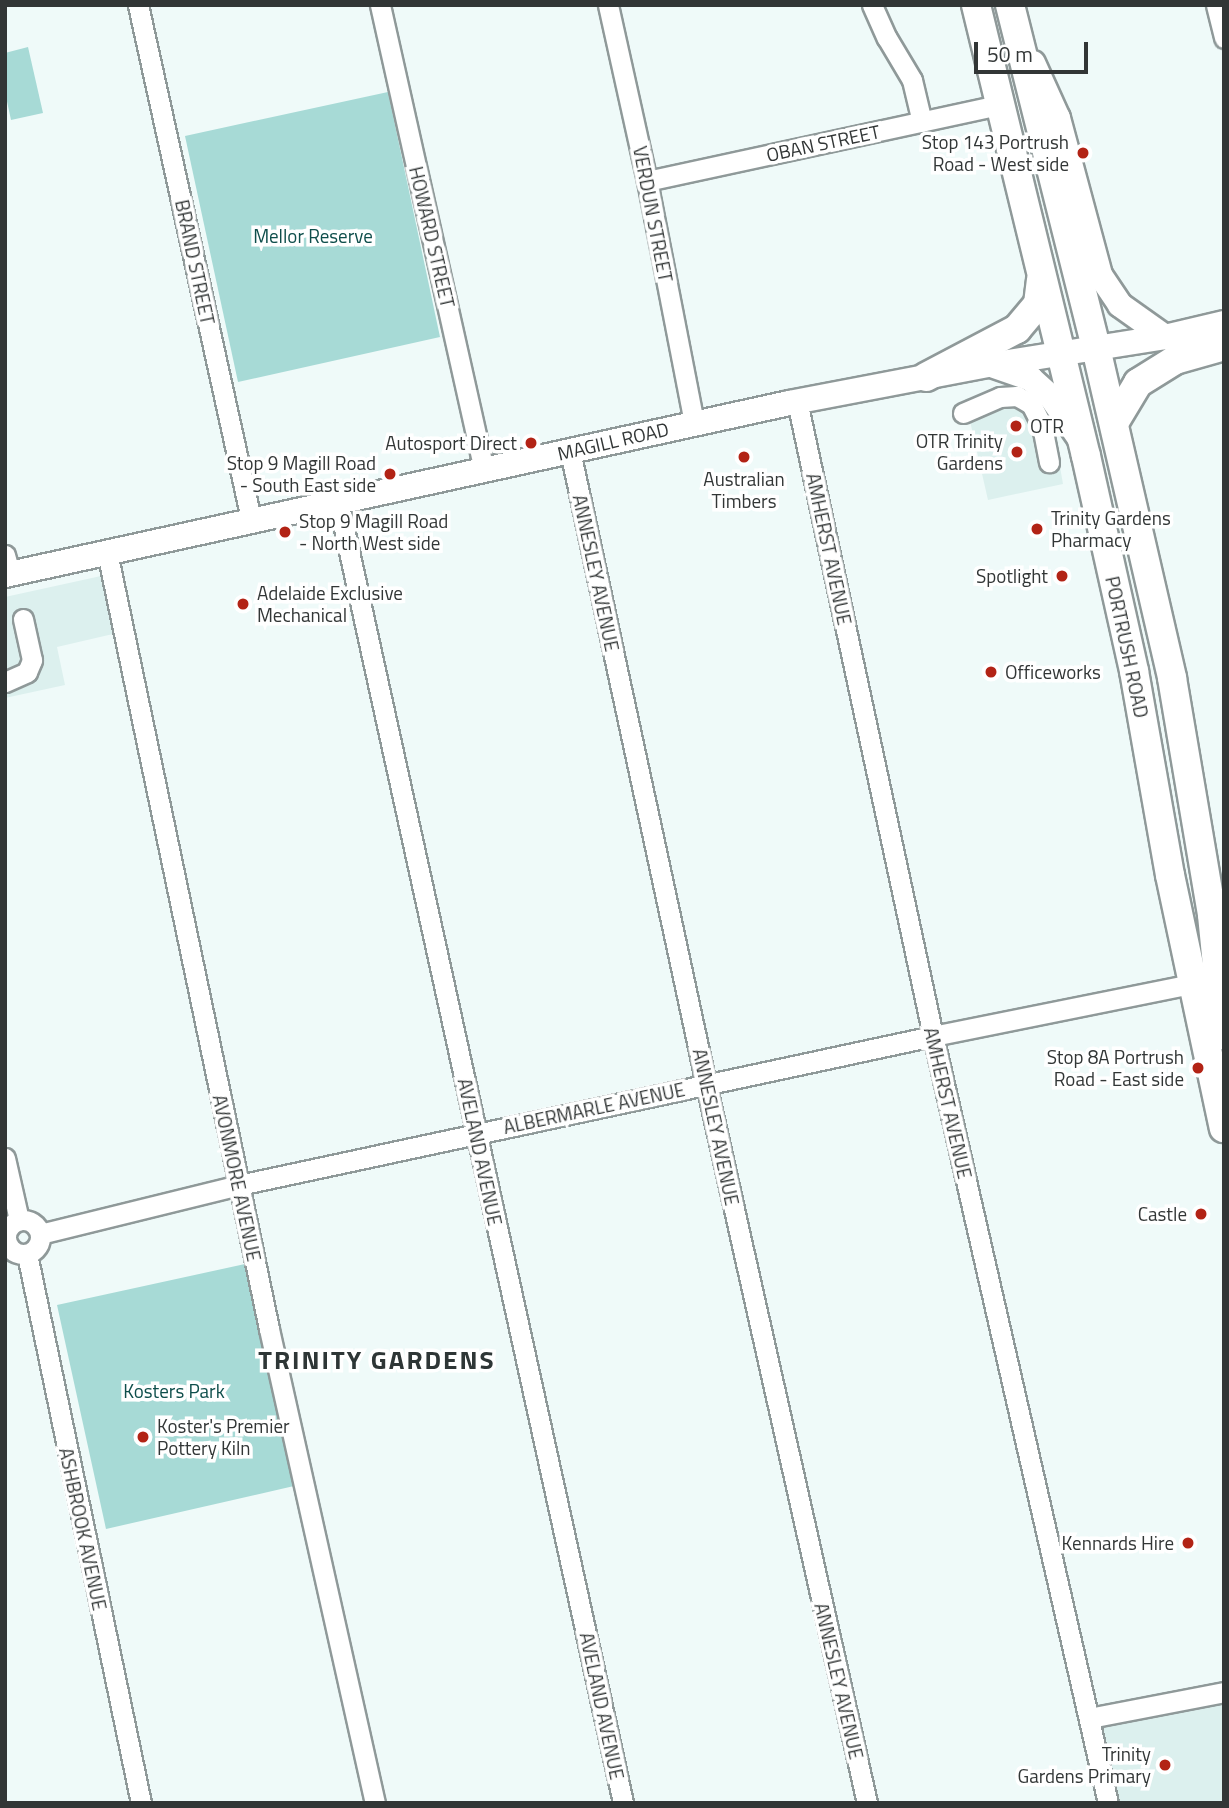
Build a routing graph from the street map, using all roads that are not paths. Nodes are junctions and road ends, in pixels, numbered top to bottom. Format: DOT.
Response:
graph roads {
  1 [pos="138,5"];
  2 [pos="380,5"];
  3 [pos="608,5"];
  4 [pos="872,5"];
  5 [pos="976,5"];
  6 [pos="1216,5"];
  7 [pos="1014,18"];
  8 [pos="1224,38"];
  9 [pos="998,106"];
  10 [pos="922,122"];
  11 [pos="648,181"];
  12 [pos="1041,280"];
  13 [pos="1224,323"];
  14 [pos="1165,337"];
  15 [pos="1224,346"];
  16 [pos="1096,348"];
  17 [pos="1062,354"];
  18 [pos="989,365"];
  19 [pos="926,377"];
  20 [pos="797,401"];
  21 [pos="963,413"];
  22 [pos="694,423"];
  23 [pos="1114,423"];
  24 [pos="1084,446"];
  25 [pos="570,451"];
  26 [pos="1049,462"];
  27 [pos="484,469"];
  28 [pos="338,501"];
  29 [pos="251,519"];
  30 [pos="107,552"];
  31 [pos="7,568"];
  32 [pos="23,619"];
  33 [pos="5,682"];
  34 [pos="1202,855"];
  35 [pos="1212,915"];
  36 [pos="1224,948"];
  37 [pos="1192,984"];
  38 [pos="1222,1015"];
  39 [pos="933,1035"];
  40 [pos="706,1084"];
  41 [pos="1224,1128"];
  42 [pos="477,1134"];
  43 [pos="5,1158"];
  44 [pos="239,1185"];
  45 [pos="19,1220"];
  46 [pos="40,1234"];
  47 [pos="5,1240"];
  48 [pos="27,1254"];
  49 [pos="1224,1692"];
  50 [pos="1089,1718"];
  51 [pos="141,1803"];
  52 [pos="374,1803"];
  53 [pos="623,1803"];
  54 [pos="867,1803"];
  55 [pos="1108,1803"];
  1 -- 29 [label="street, BRAND STREET"];
  2 -- 27 [label="street, HOWARD STREET"];
  3 -- 11 [label="street, VERDUN STREET"];
  4 -- 10 [label="street"];
  5 -- 9 [label="highway, PORTRUSH ROAD"];
  6 -- 8 [label="street"];
  7 -- 14 [label="main road"];
  7 -- 16 [label="highway, PORTRUSH ROAD"];
  9 -- 10 [label="street, OBAN STREET"];
  9 -- 12 [label="highway, PORTRUSH ROAD"];
  10 -- 11 [label="street, OBAN STREET"];
  11 -- 22 [label="street, VERDUN STREET"];
  12 -- 17 [label="highway, PORTRUSH ROAD"];
  12 -- 19 [label="highway"];
  13 -- 14 [label="main road, MAGILL ROAD"];
  14 -- 16 [label="main road, MAGILL ROAD"];
  15 -- 23 [label="highway"];
  16 -- 17 [label="main road, MAGILL ROAD"];
  16 -- 23 [label="highway, PORTRUSH ROAD"];
  17 -- 18 [label="main road, MAGILL ROAD"];
  17 -- 24 [label="highway, PORTRUSH ROAD"];
  18 -- 19 [label="main road, MAGILL ROAD"];
  18 -- 24 [label="main road"];
  19 -- 20 [label="main road, MAGILL ROAD"];
  20 -- 22 [label="main road, MAGILL ROAD"];
  20 -- 39 [label="street, AMHERST AVENUE"];
  21 -- 26 [label="street"];
  22 -- 25 [label="main road, MAGILL ROAD"];
  23 -- 34 [label="highway, PORTRUSH ROAD"];
  24 -- 37 [label="highway, PORTRUSH ROAD"];
  25 -- 27 [label="main road, MAGILL ROAD"];
  25 -- 40 [label="street, ANNESLEY AVENUE"];
  27 -- 28 [label="main road, MAGILL ROAD"];
  28 -- 29 [label="main road, MAGILL ROAD"];
  28 -- 42 [label="street, AVELAND AVENUE"];
  29 -- 30 [label="main road, MAGILL ROAD"];
  30 -- 31 [label="main road, MAGILL ROAD"];
  30 -- 44 [label="street, AVONMORE AVENUE"];
  32 -- 33 [label="street"];
  34 -- 35 [label="highway, PORTRUSH ROAD"];
  34 -- 37 [label="highway"];
  35 -- 36 [label="street"];
  35 -- 38 [label="highway, PORTRUSH ROAD"];
  37 -- 38 [label="highway"];
  37 -- 39 [label="street, ALBERMARLE AVENUE"];
  37 -- 41 [label="highway, PORTRUSH ROAD"];
  39 -- 40 [label="street, ALBERMARLE AVENUE"];
  39 -- 50 [label="street, AMHERST AVENUE"];
  40 -- 42 [label="street, ALBERMARLE AVENUE"];
  40 -- 54 [label="street, ANNESLEY AVENUE"];
  42 -- 44 [label="street, ALBERMARLE AVENUE"];
  42 -- 53 [label="street, AVELAND AVENUE"];
  43 -- 45 [label="street"];
  44 -- 46 [label="street, ALBERMARLE AVENUE"];
  44 -- 52 [label="street, AVONMORE AVENUE"];
  45 -- 46 [label="street"];
  45 -- 47 [label="street"];
  46 -- 48 [label="street"];
  47 -- 48 [label="street"];
  48 -- 51 [label="street, ASHBROOK AVENUE"];
  49 -- 50 [label="street"];
  50 -- 55 [label="street, AMHERST AVENUE"];
}
